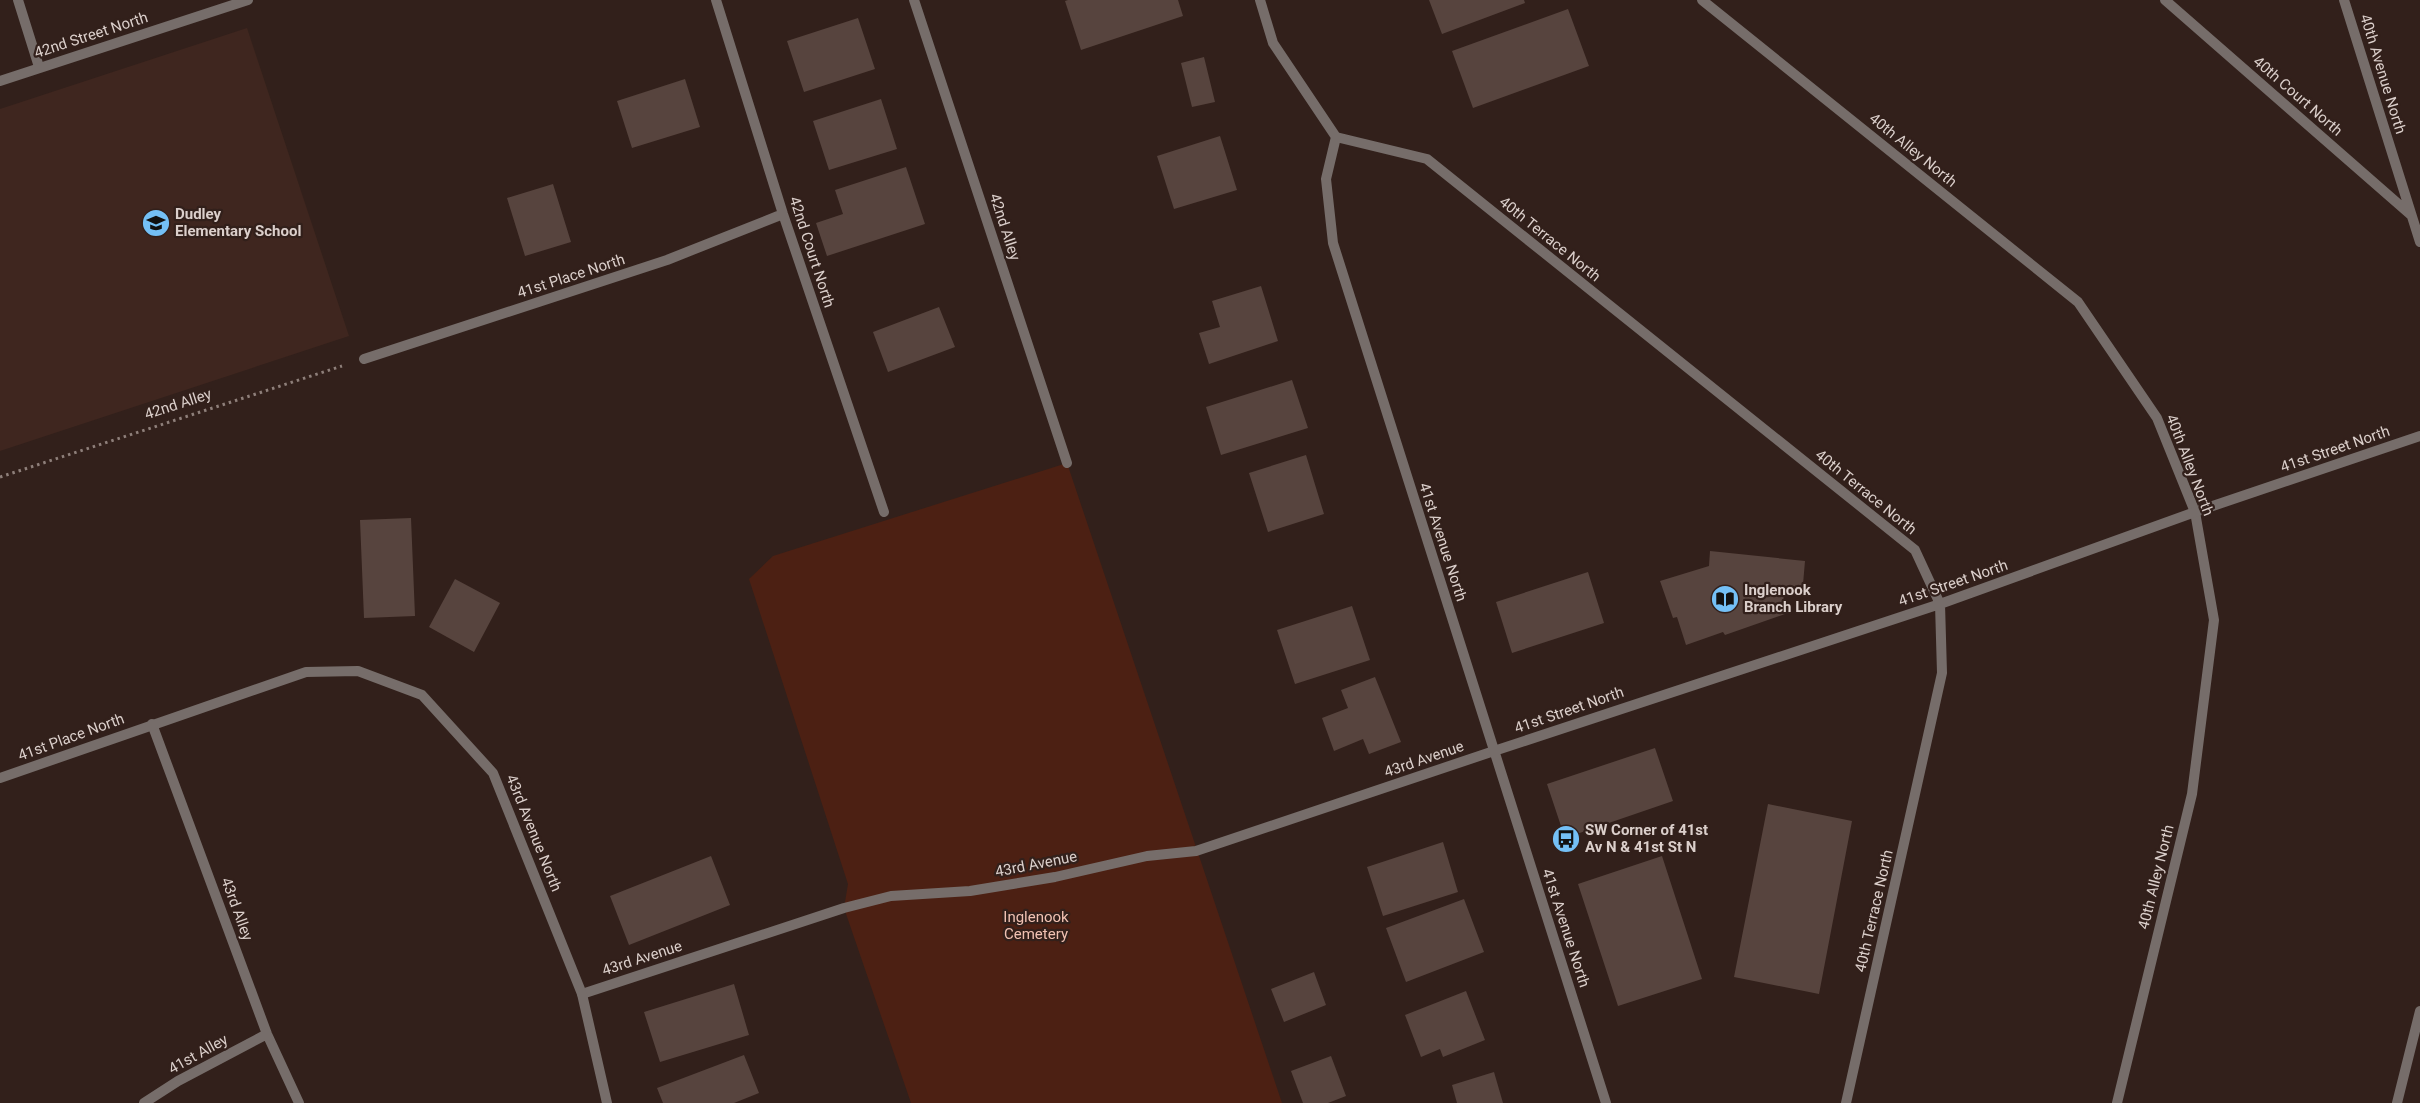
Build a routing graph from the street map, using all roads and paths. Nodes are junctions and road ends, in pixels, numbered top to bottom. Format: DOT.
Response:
graph roads {
  1 [pos="18,0"];
  2 [pos="248,0"];
  3 [pos="716,0"];
  4 [pos="914,0"];
  5 [pos="1260,0"];
  6 [pos="1702,0"];
  7 [pos="2165,0"];
  8 [pos="2344,0"];
  9 [pos="39,67"];
  10 [pos="0,81"];
  11 [pos="1336,138"];
  12 [pos="783,214"];
  13 [pos="2411,215"];
  14 [pos="2420,242"];
  15 [pos="364,359"];
  16 [pos="2420,436"];
  17 [pos="1067,463"];
  18 [pos="0,477"];
  19 [pos="884,512"];
  20 [pos="2195,512"];
  21 [pos="1940,604"];
  22 [pos="152,724"];
  23 [pos="1494,751"];
  24 [pos="0,778"];
  25 [pos="582,994"];
  26 [pos="2420,1011"];
  27 [pos="267,1034"];
  28 [pos="144,1103"];
  29 [pos="299,1103"];
  30 [pos="607,1103"];
  31 [pos="1606,1103"];
  32 [pos="1846,1103"];
  33 [pos="2117,1103"];
  34 [pos="2397,1103"];
  1 -- 9 [label="street"];
  2 -- 9 [label="street, 42nd Street North"];
  3 -- 12 [label="street, 42nd Court North"];
  4 -- 17 [label="street, 42nd Alley"];
  5 -- 11 [label="street"];
  6 -- 20 [label="street, 40th Alley North"];
  7 -- 13 [label="street, 40th Court North"];
  8 -- 13 [label="street, 40th Avenue North"];
  9 -- 10 [label="street, 42nd Street North"];
  11 -- 21 [label="street, 40th Terrace North"];
  11 -- 23 [label="street, 41st Avenue North"];
  12 -- 15 [label="street, 41st Place North"];
  12 -- 19 [label="street, 42nd Court North"];
  13 -- 14 [label="street, 40th Avenue North"];
  15 -- 18 [label="path, 42nd Alley"];
  16 -- 20 [label="street, 41st Street North"];
  20 -- 21 [label="street, 41st Street North"];
  20 -- 33 [label="street, 40th Alley North"];
  21 -- 23 [label="street, 41st Street North"];
  21 -- 32 [label="street, 40th Terrace North"];
  22 -- 24 [label="street, 41st Place North"];
  22 -- 25 [label="street, 43rd Avenue North"];
  22 -- 27 [label="street, 43rd Alley"];
  23 -- 25 [label="street, 43rd Avenue"];
  23 -- 31 [label="street, 41st Avenue North"];
  25 -- 30 [label="street, 43rd Avenue North"];
  26 -- 34 [label="street"];
  27 -- 28 [label="street, 41st Alley"];
  27 -- 29 [label="street, 43rd Alley"];
}
